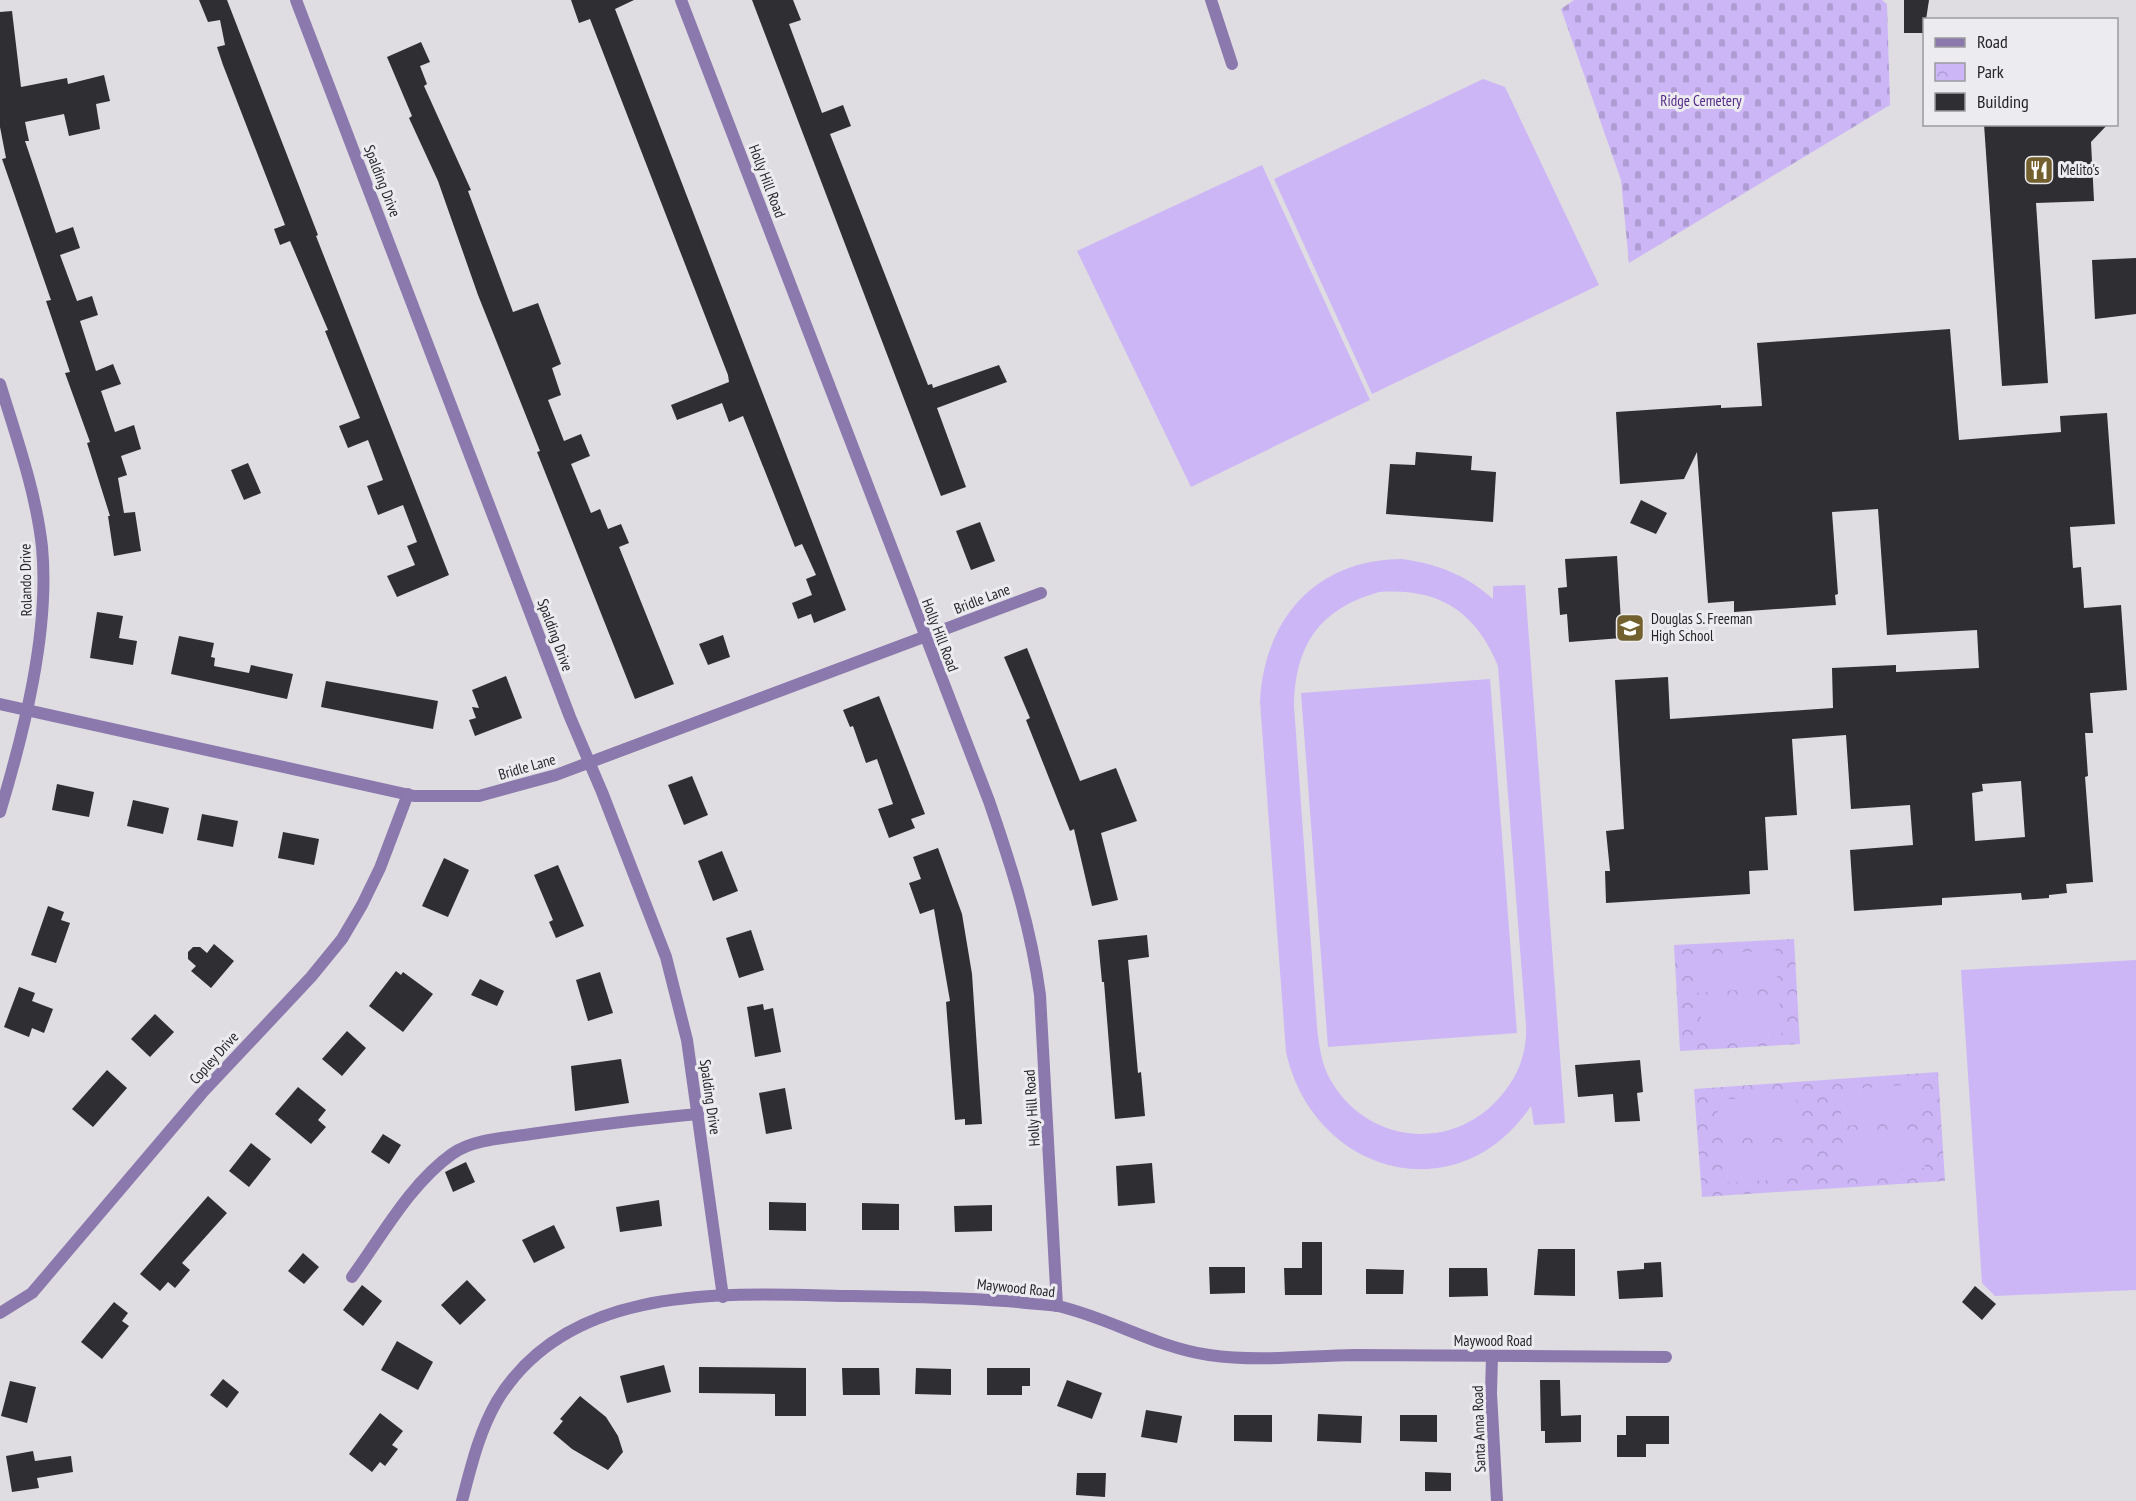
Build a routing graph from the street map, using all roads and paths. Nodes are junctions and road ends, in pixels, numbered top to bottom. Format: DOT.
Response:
graph roads {
  1 [pos="296,0"];
  2 [pos="681,0"];
  3 [pos="1211,0"];
  4 [pos="1232,64"];
  5 [pos="0,384"];
  6 [pos="1041,593"];
  7 [pos="925,637"];
  8 [pos="0,704"];
  9 [pos="26,708"];
  10 [pos="589,763"];
  11 [pos="408,794"];
  12 [pos="0,812"];
  13 [pos="698,1114"];
  14 [pos="351,1277"];
  15 [pos="723,1297"];
  16 [pos="1057,1306"];
  17 [pos="0,1313"];
  18 [pos="1492,1356"];
  19 [pos="1666,1357"];
  20 [pos="462,1501"];
  21 [pos="1497,1501"];
  1 -- 10 [label="street, Spalding Drive"];
  2 -- 7 [label="street, Holly Hill Road"];
  3 -- 4 [label="street"];
  5 -- 9 [label="street, Rolando Drive"];
  6 -- 7 [label="street, Bridle Lane"];
  7 -- 10 [label="street, Bridle Lane"];
  7 -- 16 [label="street, Holly Hill Road"];
  8 -- 9 [label="street, Bridle Lane"];
  9 -- 11 [label="street, Bridle Lane"];
  9 -- 12 [label="street, Rolando Drive"];
  10 -- 11 [label="street, Bridle Lane"];
  10 -- 13 [label="street, Spalding Drive"];
  11 -- 17 [label="street, Copley Drive"];
  13 -- 14 [label="street"];
  13 -- 15 [label="street, Spalding Drive"];
  15 -- 16 [label="street, Maywood Road"];
  15 -- 20 [label="street, Maywood Road"];
  16 -- 18 [label="street, Maywood Road"];
  18 -- 19 [label="street, Maywood Road"];
  18 -- 21 [label="street, Santa Anna Road"];
}
